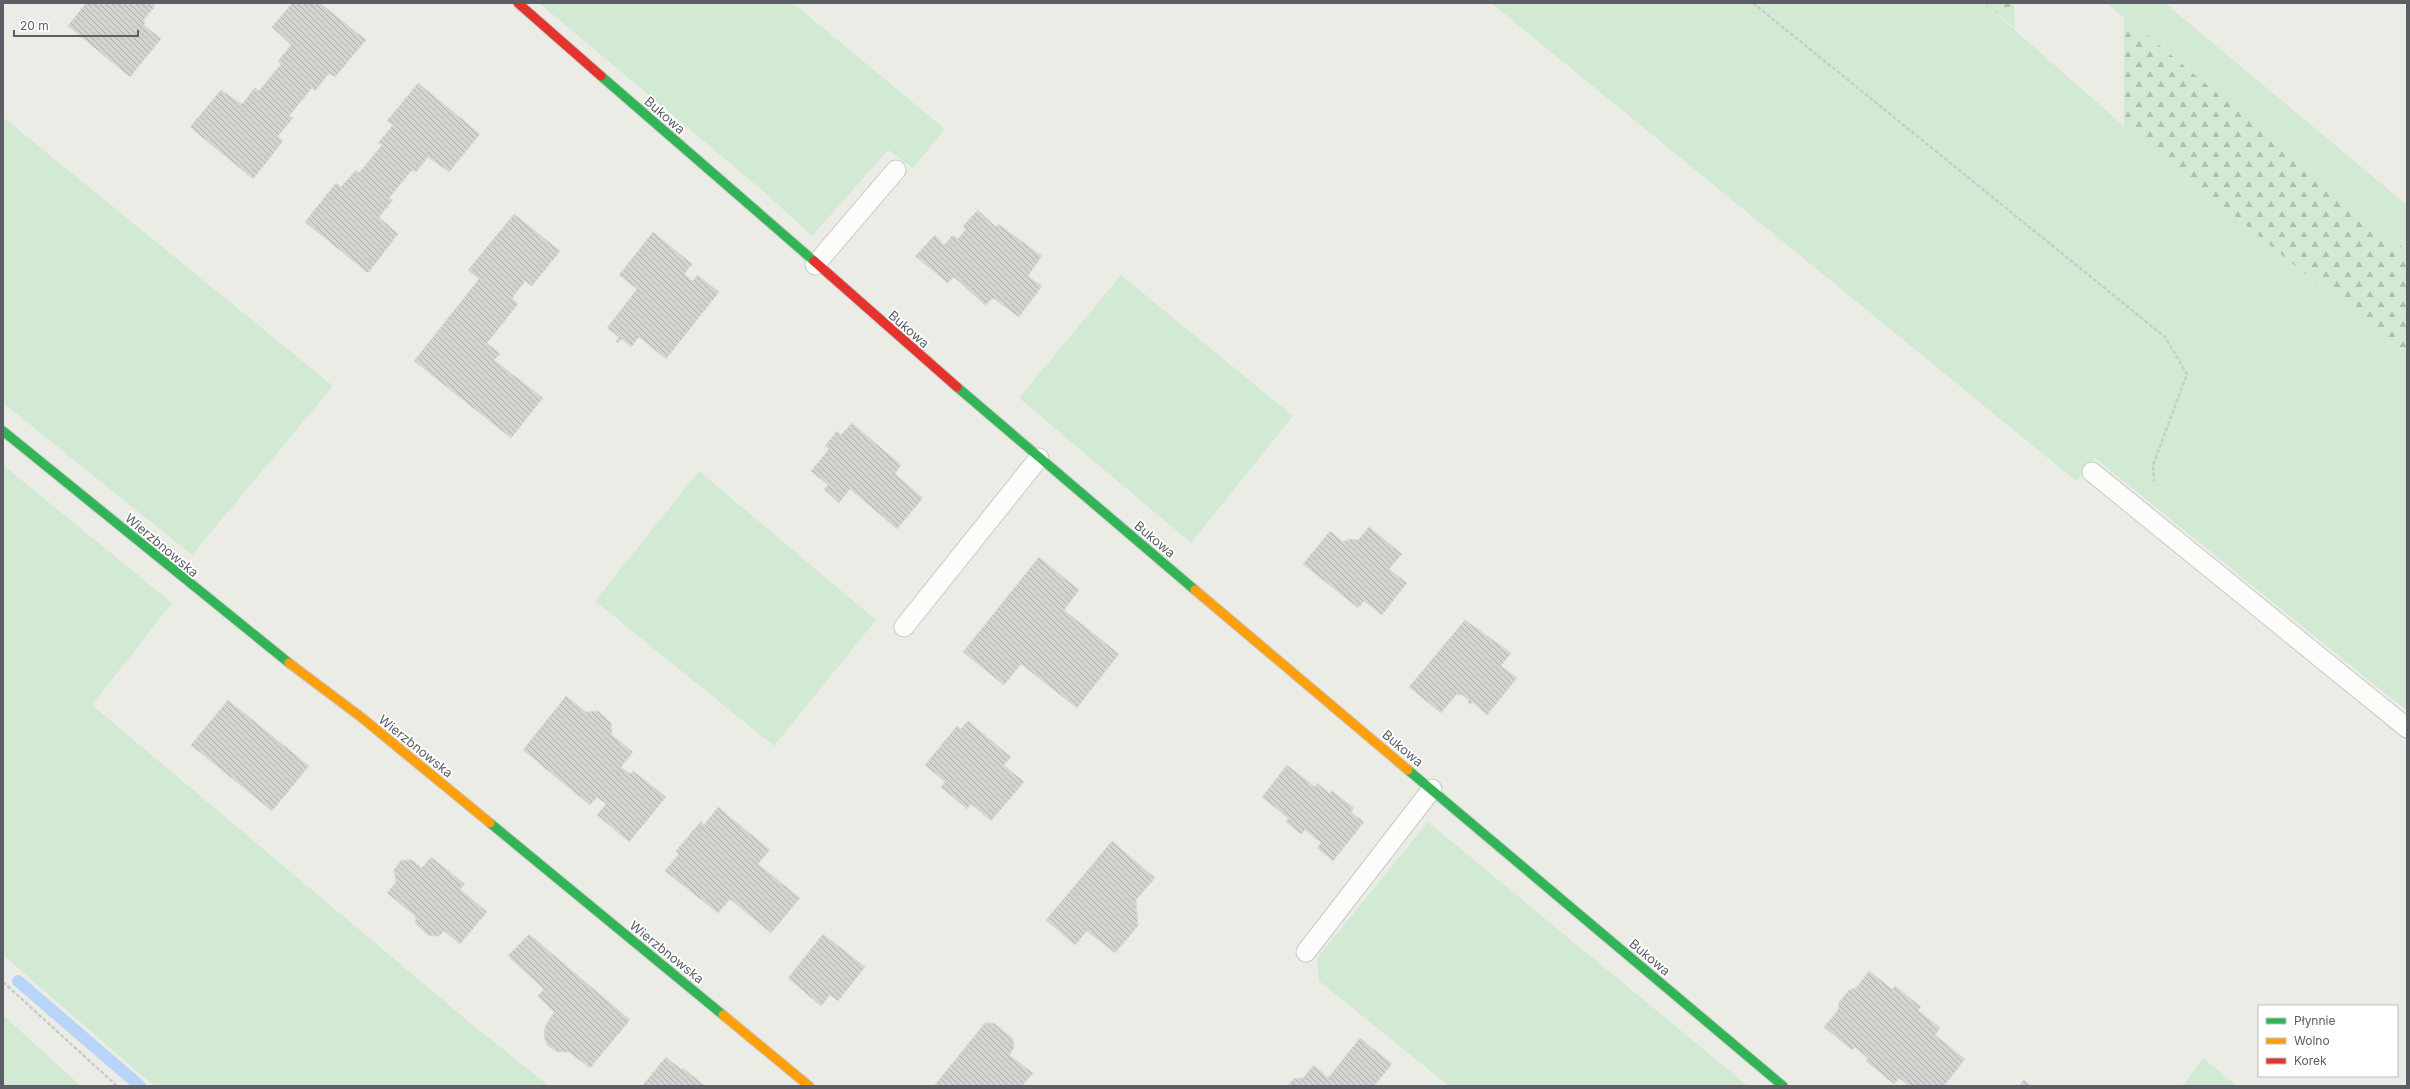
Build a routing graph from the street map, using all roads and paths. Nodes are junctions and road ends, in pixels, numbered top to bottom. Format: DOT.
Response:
graph roads {
  1 [pos="518,3"];
  2 [pos="1752,3"];
  3 [pos="896,170"];
  4 [pos="815,265"];
  5 [pos="3,431"];
  6 [pos="1039,458"];
  7 [pos="2092,472"];
  8 [pos="2154,486"];
  9 [pos="904,627"];
  10 [pos="2407,728"];
  11 [pos="1432,789"];
  12 [pos="1306,952"];
  13 [pos="3,982"];
  14 [pos="117,1086"];
  15 [pos="809,1086"];
  16 [pos="1782,1086"];
  1 -- 4 [label="street, Bukowa"];
  2 -- 8 [label="path"];
  3 -- 4 [label="lane"];
  4 -- 6 [label="street, Bukowa"];
  5 -- 15 [label="street, Wierzbnowska"];
  6 -- 9 [label="lane"];
  6 -- 11 [label="street, Bukowa"];
  7 -- 10 [label="lane"];
  11 -- 12 [label="lane"];
  11 -- 16 [label="street, Bukowa"];
  13 -- 14 [label="path"];
}
